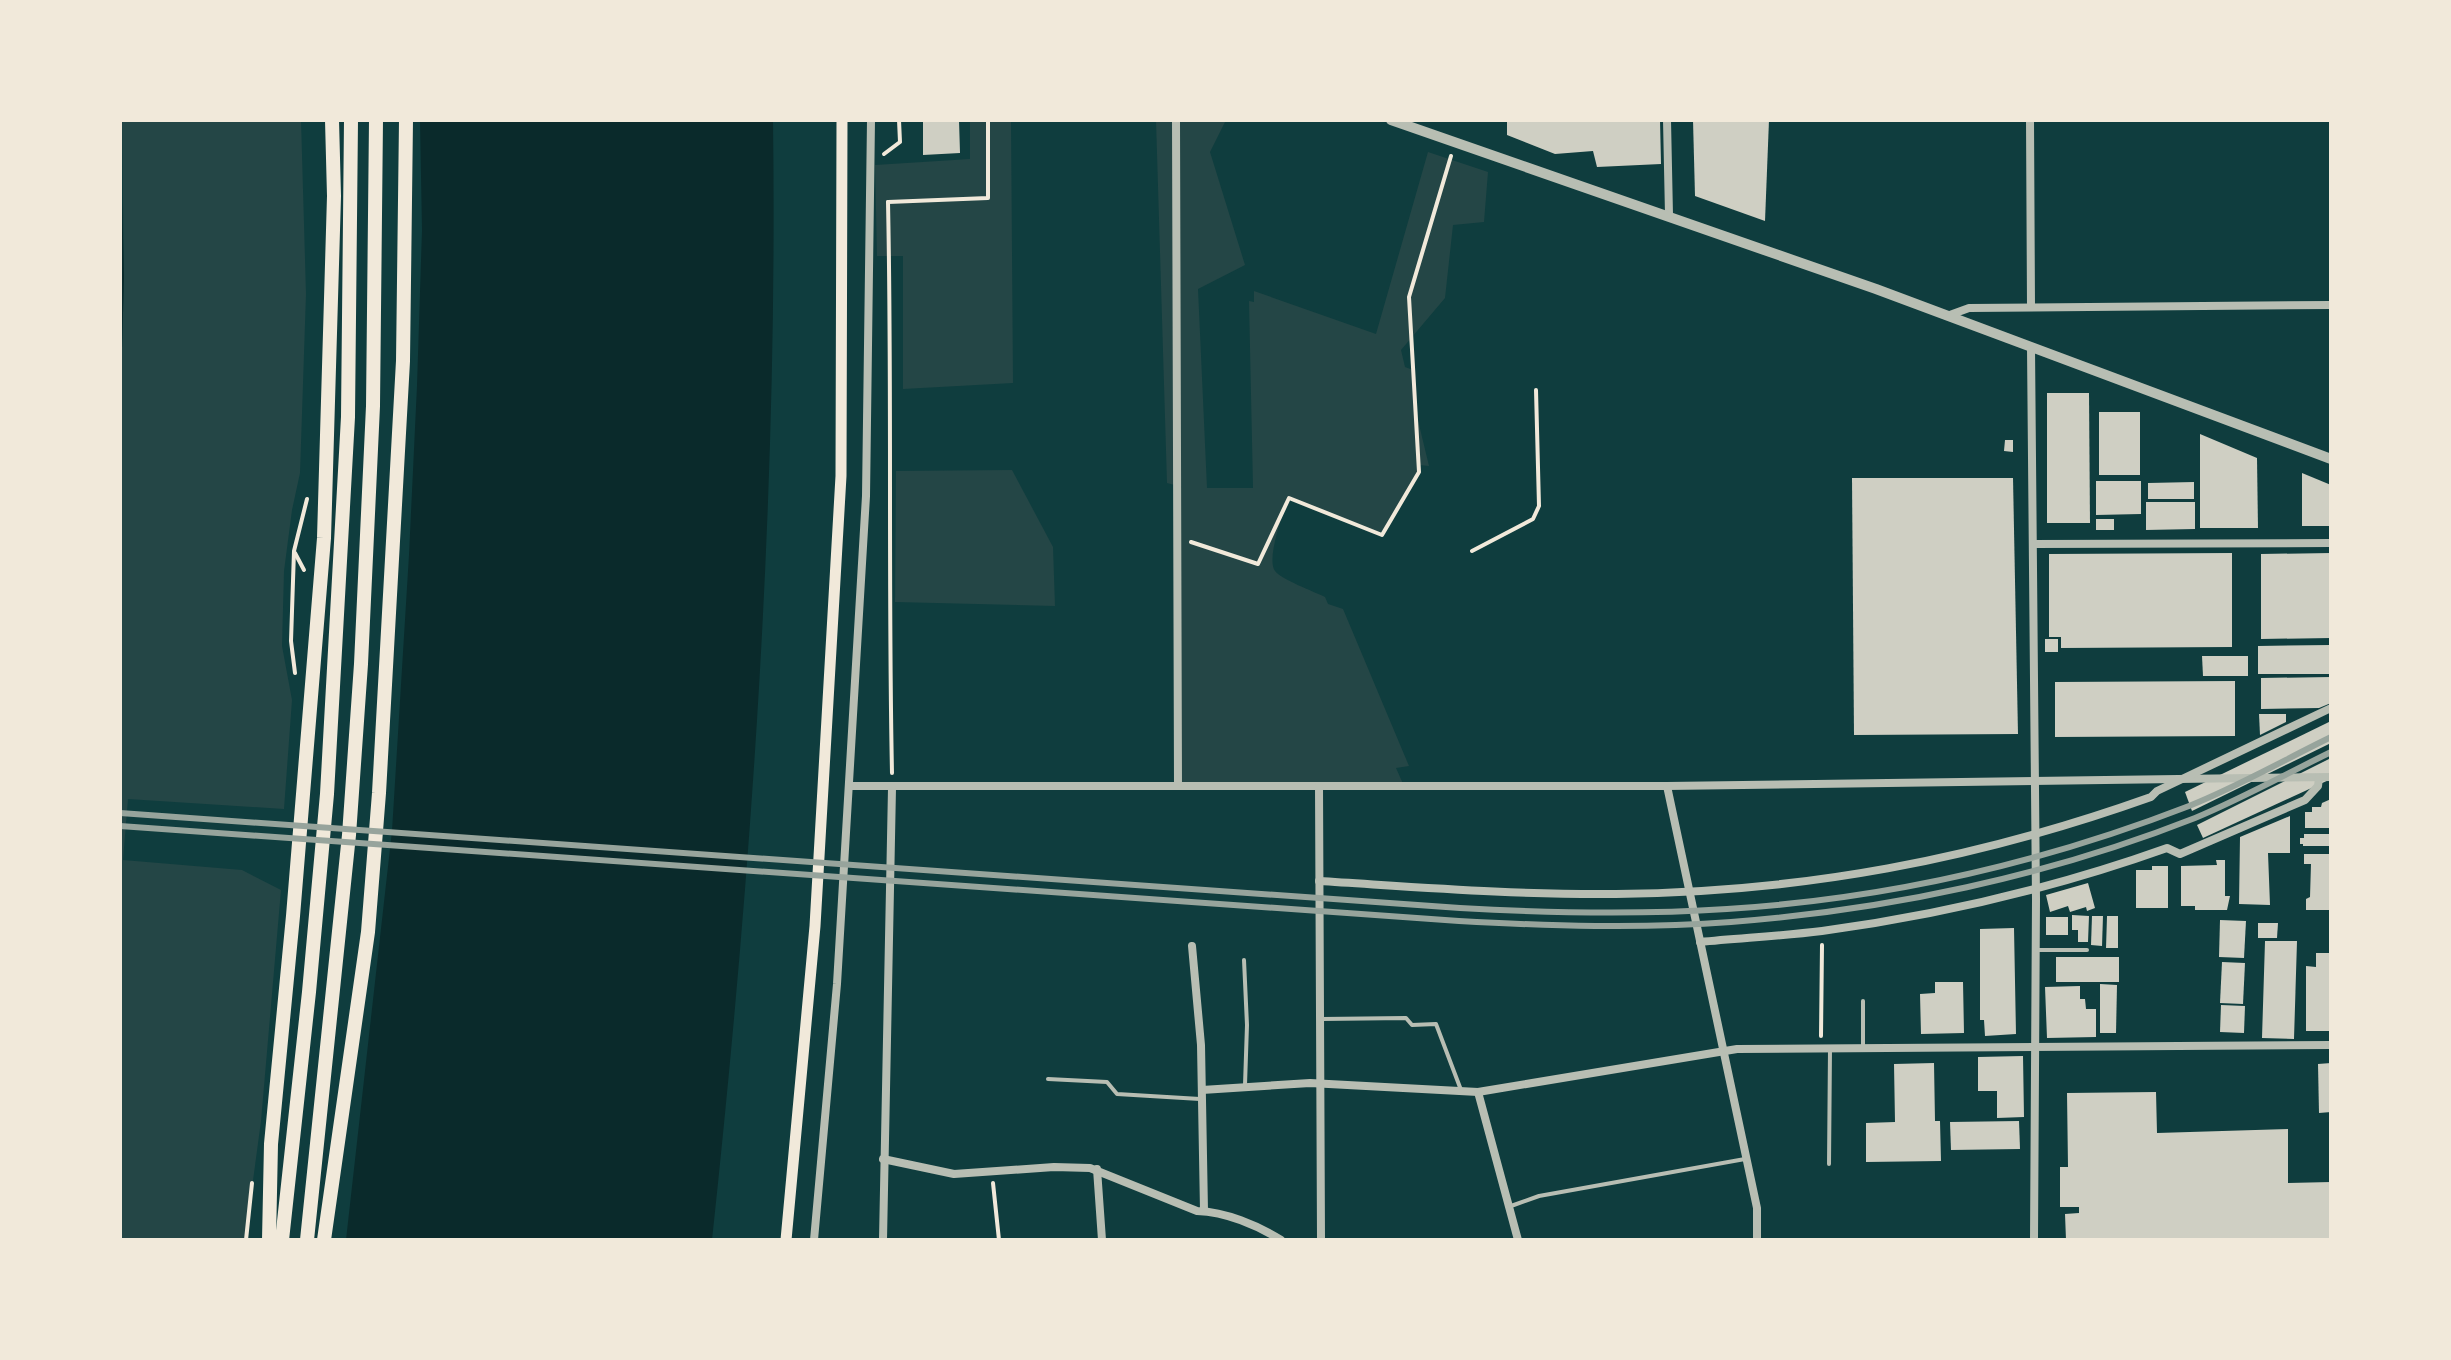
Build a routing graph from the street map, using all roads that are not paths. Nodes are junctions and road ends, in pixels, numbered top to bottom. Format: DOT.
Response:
graph roads {
  1 [pos="332,120"];
  2 [pos="351,120"];
  3 [pos="376,120"];
  4 [pos="406,120"];
  5 [pos="842,120"];
  6 [pos="871,120"];
  7 [pos="1176,120"];
  8 [pos="1391,120"];
  9 [pos="1667,120"];
  10 [pos="2030,120"];
  11 [pos="1669,215"];
  12 [pos="2331,305"];
  13 [pos="2031,307"];
  14 [pos="1947,316"];
  15 [pos="2031,348"];
  16 [pos="2331,459"];
  17 [pos="2331,543"];
  18 [pos="2033,544"];
  19 [pos="2331,708"];
  20 [pos="2331,777"];
  21 [pos="2319,778"];
  22 [pos="2180,779"];
  23 [pos="2035,783"];
  24 [pos="850,786"];
  25 [pos="1178,786"];
  26 [pos="1319,786"];
  27 [pos="1667,786"];
  28 [pos="892,788"];
  29 [pos="2034,836"];
  30 [pos="1319,881"];
  31 [pos="2035,889"];
  32 [pos="1689,891"];
  33 [pos="1700,942"];
  34 [pos="1192,946"];
  35 [pos="2036,950"];
  36 [pos="2087,950"];
  37 [pos="1244,960"];
  38 [pos="1863,1001"];
  39 [pos="1320,1019"];
  40 [pos="2331,1045"];
  41 [pos="2035,1047"];
  42 [pos="1863,1048"];
  43 [pos="1826,1049"];
  44 [pos="1723,1051"];
  45 [pos="1048,1079"];
  46 [pos="1320,1084"];
  47 [pos="1245,1087"];
  48 [pos="1461,1091"];
  49 [pos="1478,1092"];
  50 [pos="1202,1094"];
  51 [pos="883,1159"];
  52 [pos="1746,1159"];
  53 [pos="1829,1164"];
  54 [pos="1097,1169"];
  55 [pos="1509,1206"];
  56 [pos="1204,1211"];
  57 [pos="269,1240"];
  58 [pos="282,1240"];
  59 [pos="307,1240"];
  60 [pos="324,1240"];
  61 [pos="786,1240"];
  62 [pos="814,1240"];
  63 [pos="883,1240"];
  64 [pos="1102,1240"];
  65 [pos="1281,1240"];
  66 [pos="1321,1240"];
  67 [pos="1518,1240"];
  68 [pos="1757,1240"];
  69 [pos="2034,1240"];
  1 -- 57 [label="highway"];
  2 -- 58 [label="highway"];
  3 -- 59 [label="highway"];
  4 -- 60 [label="highway"];
  5 -- 61 [label="main road"];
  6 -- 24 [label="street"];
  7 -- 25 [label="street"];
  8 -- 11 [label="street"];
  9 -- 11 [label="street"];
  10 -- 13 [label="street"];
  11 -- 14 [label="street"];
  12 -- 13 [label="street"];
  13 -- 14 [label="street"];
  14 -- 15 [label="street"];
  15 -- 16 [label="street"];
  15 -- 18 [label="street"];
  17 -- 18 [label="street"];
  18 -- 23 [label="street"];
  19 -- 22 [label="street"];
  20 -- 21 [label="street"];
  21 -- 22 [label="street"];
  21 -- 31 [label="street"];
  22 -- 23 [label="street"];
  22 -- 29 [label="street"];
  23 -- 27 [label="street"];
  23 -- 29 [label="street"];
  24 -- 28 [label="street"];
  24 -- 62 [label="street"];
  25 -- 26 [label="street"];
  25 -- 28 [label="street"];
  26 -- 27 [label="street"];
  26 -- 30 [label="street"];
  27 -- 32 [label="street"];
  28 -- 51 [label="street"];
  29 -- 31 [label="street"];
  29 -- 32 [label="street"];
  30 -- 32 [label="street"];
  30 -- 39 [label="street"];
  31 -- 33 [label="street"];
  31 -- 35 [label="street"];
  32 -- 33 [label="street"];
  33 -- 44 [label="street"];
  34 -- 50 [label="street"];
  35 -- 36 [label="lane"];
  35 -- 41 [label="street"];
  37 -- 47 [label="lane"];
  38 -- 42 [label="lane"];
  39 -- 46 [label="street"];
  39 -- 48 [label="lane"];
  40 -- 41 [label="street"];
  41 -- 42 [label="street"];
  41 -- 69 [label="street"];
  42 -- 43 [label="street"];
  43 -- 44 [label="street"];
  43 -- 53 [label="lane"];
  44 -- 49 [label="street"];
  44 -- 52 [label="street"];
  45 -- 50 [label="lane"];
  46 -- 47 [label="street"];
  46 -- 48 [label="street"];
  46 -- 66 [label="street"];
  47 -- 50 [label="street"];
  48 -- 49 [label="street"];
  49 -- 55 [label="street"];
  50 -- 56 [label="street"];
  51 -- 54 [label="street"];
  51 -- 63 [label="street"];
  52 -- 55 [label="lane"];
  52 -- 68 [label="street"];
  54 -- 56 [label="street"];
  54 -- 64 [label="street"];
  55 -- 67 [label="street"];
  56 -- 65 [label="street"];
}
